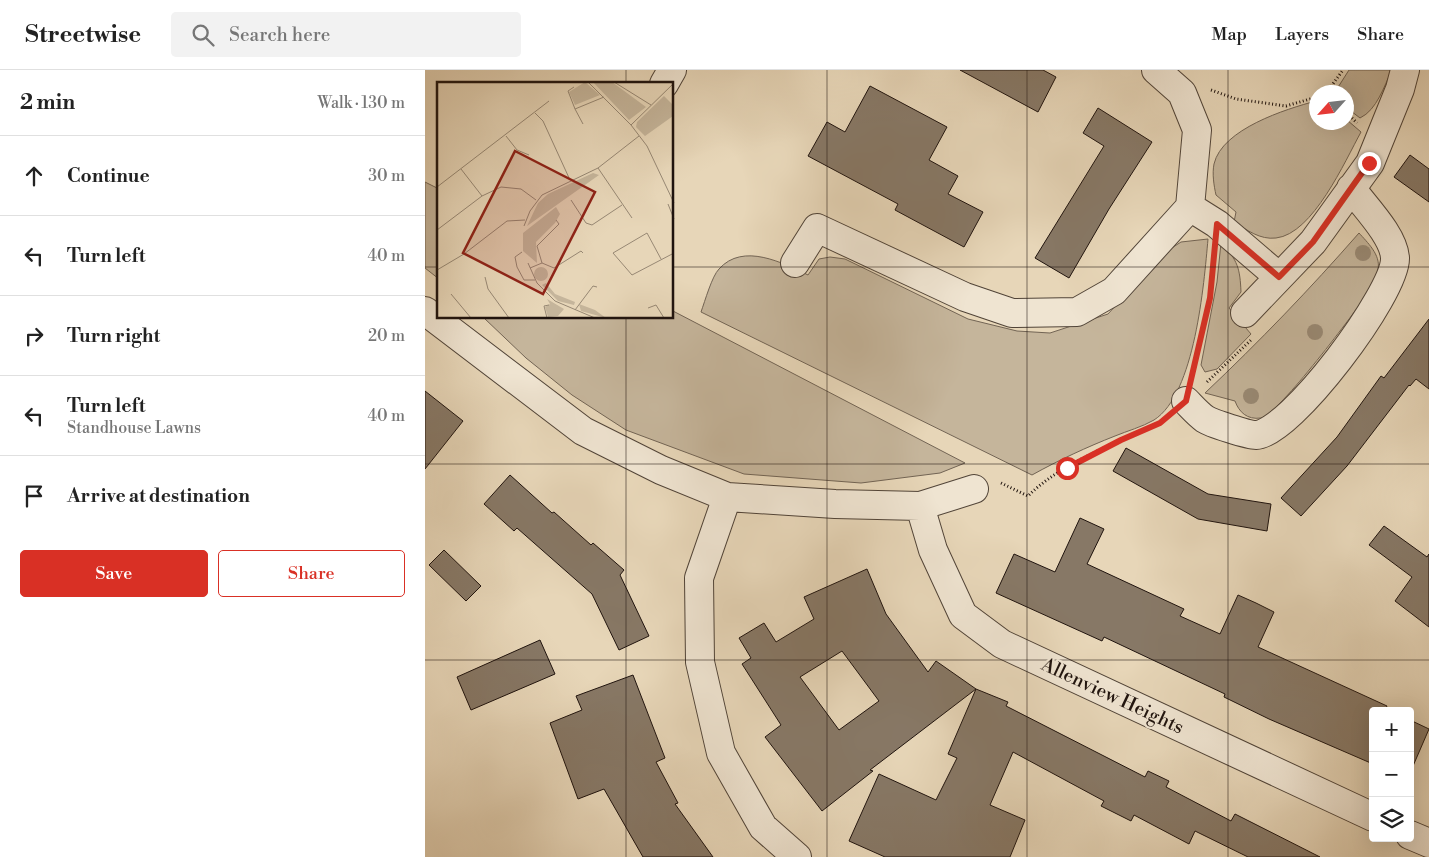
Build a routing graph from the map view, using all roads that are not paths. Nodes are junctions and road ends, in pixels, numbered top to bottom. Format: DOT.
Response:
graph roads {
  1 [pos="672,70"];
  2 [pos="1156,70"];
  3 [pos="1405,70"];
  4 [pos="665,82"];
  5 [pos="1351,188"];
  6 [pos="1190,207"];
  7 [pos="795,263"];
  8 [pos="1279,277"];
  9 [pos="1245,313"];
  10 [pos="427,316"];
  11 [pos="1186,401"];
  12 [pos="973,489"];
  13 [pos="727,497"];
  14 [pos="920,506"];
  15 [pos="1369,815"];
  16 [pos="1414,837"];
  17 [pos="1429,843"];
  18 [pos="797,857"];
  1 -- 4 [label="street"];
  2 -- 6 [label="street"];
  3 -- 5 [label="street"];
  5 -- 8 [label="street"];
  5 -- 11 [label="street"];
  6 -- 7 [label="street"];
  6 -- 8 [label="street"];
  8 -- 9 [label="street"];
  10 -- 13 [label="street"];
  12 -- 14 [label="street"];
  13 -- 14 [label="street"];
  13 -- 18 [label="street"];
  14 -- 15 [label="street, Allenview Heights"];
  16 -- 17 [label="street"];
}
